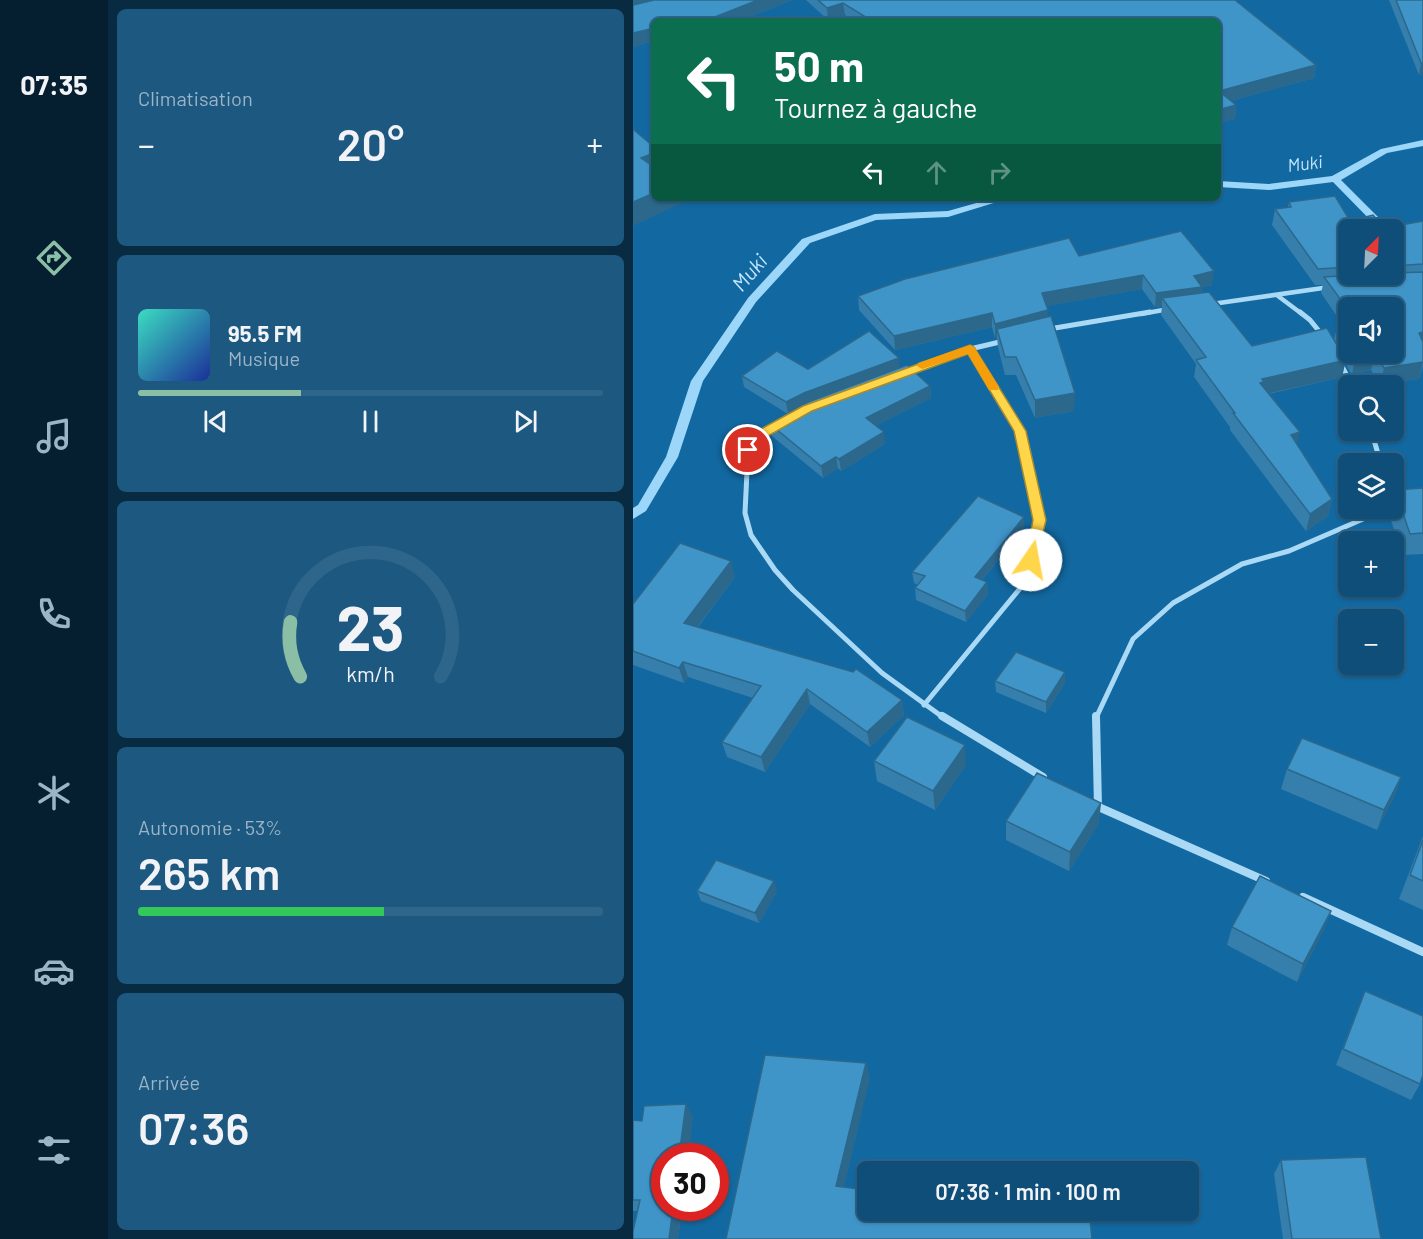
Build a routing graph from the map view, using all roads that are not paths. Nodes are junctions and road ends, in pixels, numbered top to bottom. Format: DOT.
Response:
graph roads {
  1 [pos="1333,286"];
  2 [pos="1278,296"];
  3 [pos="1206,304"];
  4 [pos="1171,309"];
  5 [pos="1038,332"];
  6 [pos="1015,338"];
  7 [pos="1326,341"];
  8 [pos="970,349"];
  9 [pos="900,373"];
  10 [pos="781,423"];
  11 [pos="1363,519"];
  12 [pos="924,705"];
  13 [pos="1050,781"];
  14 [pos="1088,802"];
  15 [pos="1098,807"];
  16 [pos="1269,882"];
  17 [pos="1300,896"];
  18 [pos="1423,952"];
  1 -- 2 [label="street"];
  2 -- 3 [label="street"];
  2 -- 7 [label="street"];
  4 -- 5 [label="street"];
  6 -- 8 [label="street"];
  8 -- 9 [label="street"];
  8 -- 12 [label="street"];
  10 -- 12 [label="street"];
  11 -- 15 [label="street"];
  12 -- 13 [label="street"];
  14 -- 15 [label="street"];
  15 -- 16 [label="street"];
  17 -- 18 [label="street"];
}
